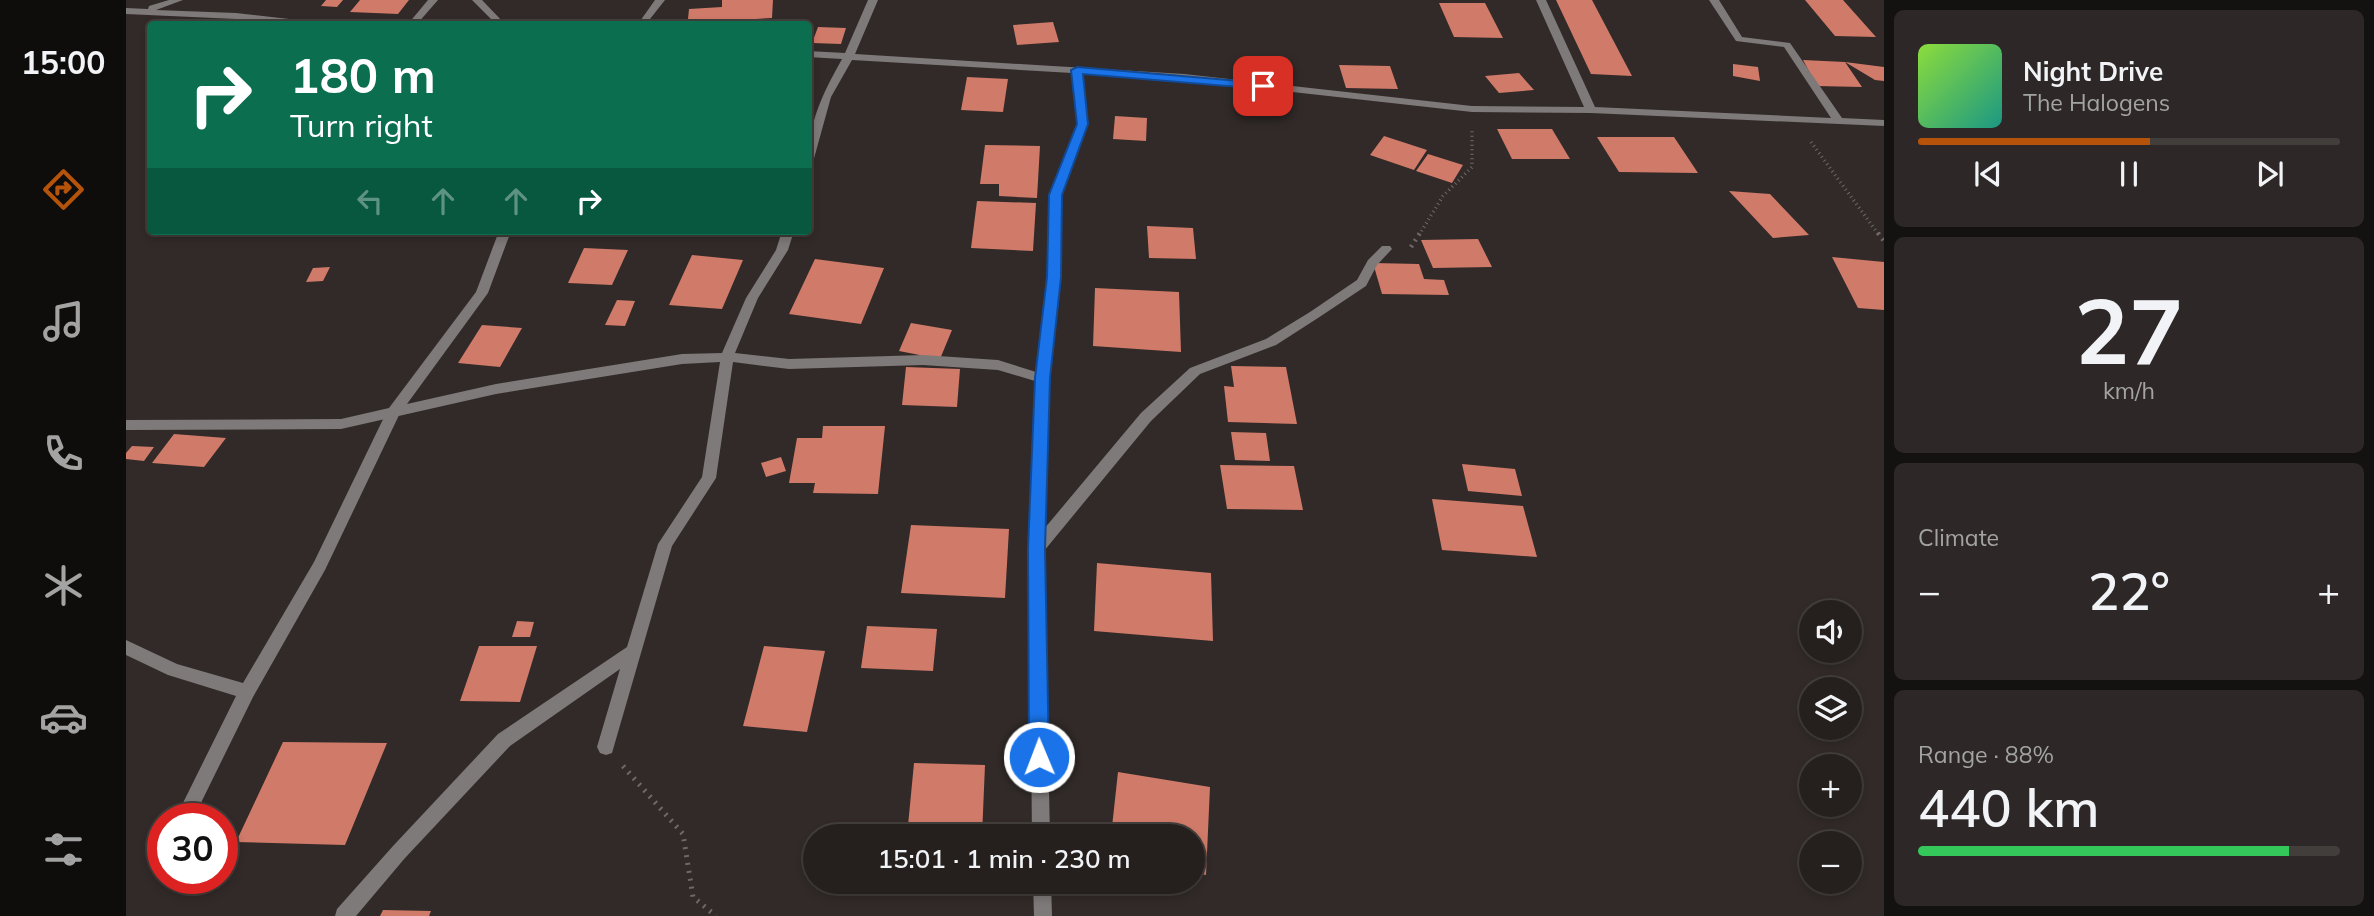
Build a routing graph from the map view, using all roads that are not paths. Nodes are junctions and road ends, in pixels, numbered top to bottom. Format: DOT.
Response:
graph roads {
  1 [pos="178,0"];
  2 [pos="433,0"];
  3 [pos="477,0"];
  4 [pos="660,0"];
  5 [pos="873,0"];
  6 [pos="1541,0"];
  7 [pos="1714,0"];
  8 [pos="126,12"];
  9 [pos="141,12"];
  10 [pos="280,21"];
  11 [pos="415,21"];
  12 [pos="498,21"];
  13 [pos="644,21"];
  14 [pos="812,54"];
  15 [pos="847,57"];
  16 [pos="1077,70"];
  17 [pos="1591,110"];
  18 [pos="1838,120"];
  19 [pos="1884,123"];
  20 [pos="812,148"];
  21 [pos="504,235"];
  22 [pos="787,235"];
  23 [pos="1386,249"];
  24 [pos="727,357"];
  25 [pos="1042,378"];
  26 [pos="394,411"];
  27 [pos="126,425"];
  28 [pos="1036,549"];
  29 [pos="126,647"];
  30 [pos="634,650"];
  31 [pos="247,692"];
  32 [pos="606,747"];
  33 [pos="192,803"];
  34 [pos="1041,824"];
  35 [pos="1042,894"];
  36 [pos="344,916"];
  37 [pos="1043,916"];
  1 -- 9 [label="street"];
  2 -- 11 [label="street"];
  3 -- 12 [label="street"];
  4 -- 13 [label="street"];
  5 -- 15 [label="street"];
  6 -- 17 [label="street"];
  7 -- 18 [label="street"];
  8 -- 9 [label="street"];
  9 -- 10 [label="street"];
  14 -- 15 [label="street"];
  15 -- 16 [label="street"];
  15 -- 20 [label="street"];
  16 -- 17 [label="street"];
  16 -- 25 [label="street"];
  17 -- 18 [label="street"];
  18 -- 19 [label="street"];
  21 -- 26 [label="street"];
  22 -- 24 [label="street"];
  23 -- 28 [label="street"];
  24 -- 25 [label="street"];
  24 -- 26 [label="street"];
  24 -- 30 [label="street"];
  25 -- 28 [label="street"];
  26 -- 27 [label="street"];
  26 -- 31 [label="street"];
  28 -- 34 [label="street"];
  29 -- 31 [label="street"];
  30 -- 32 [label="street"];
  30 -- 36 [label="street"];
  31 -- 33 [label="street"];
  35 -- 37 [label="street"];
}
